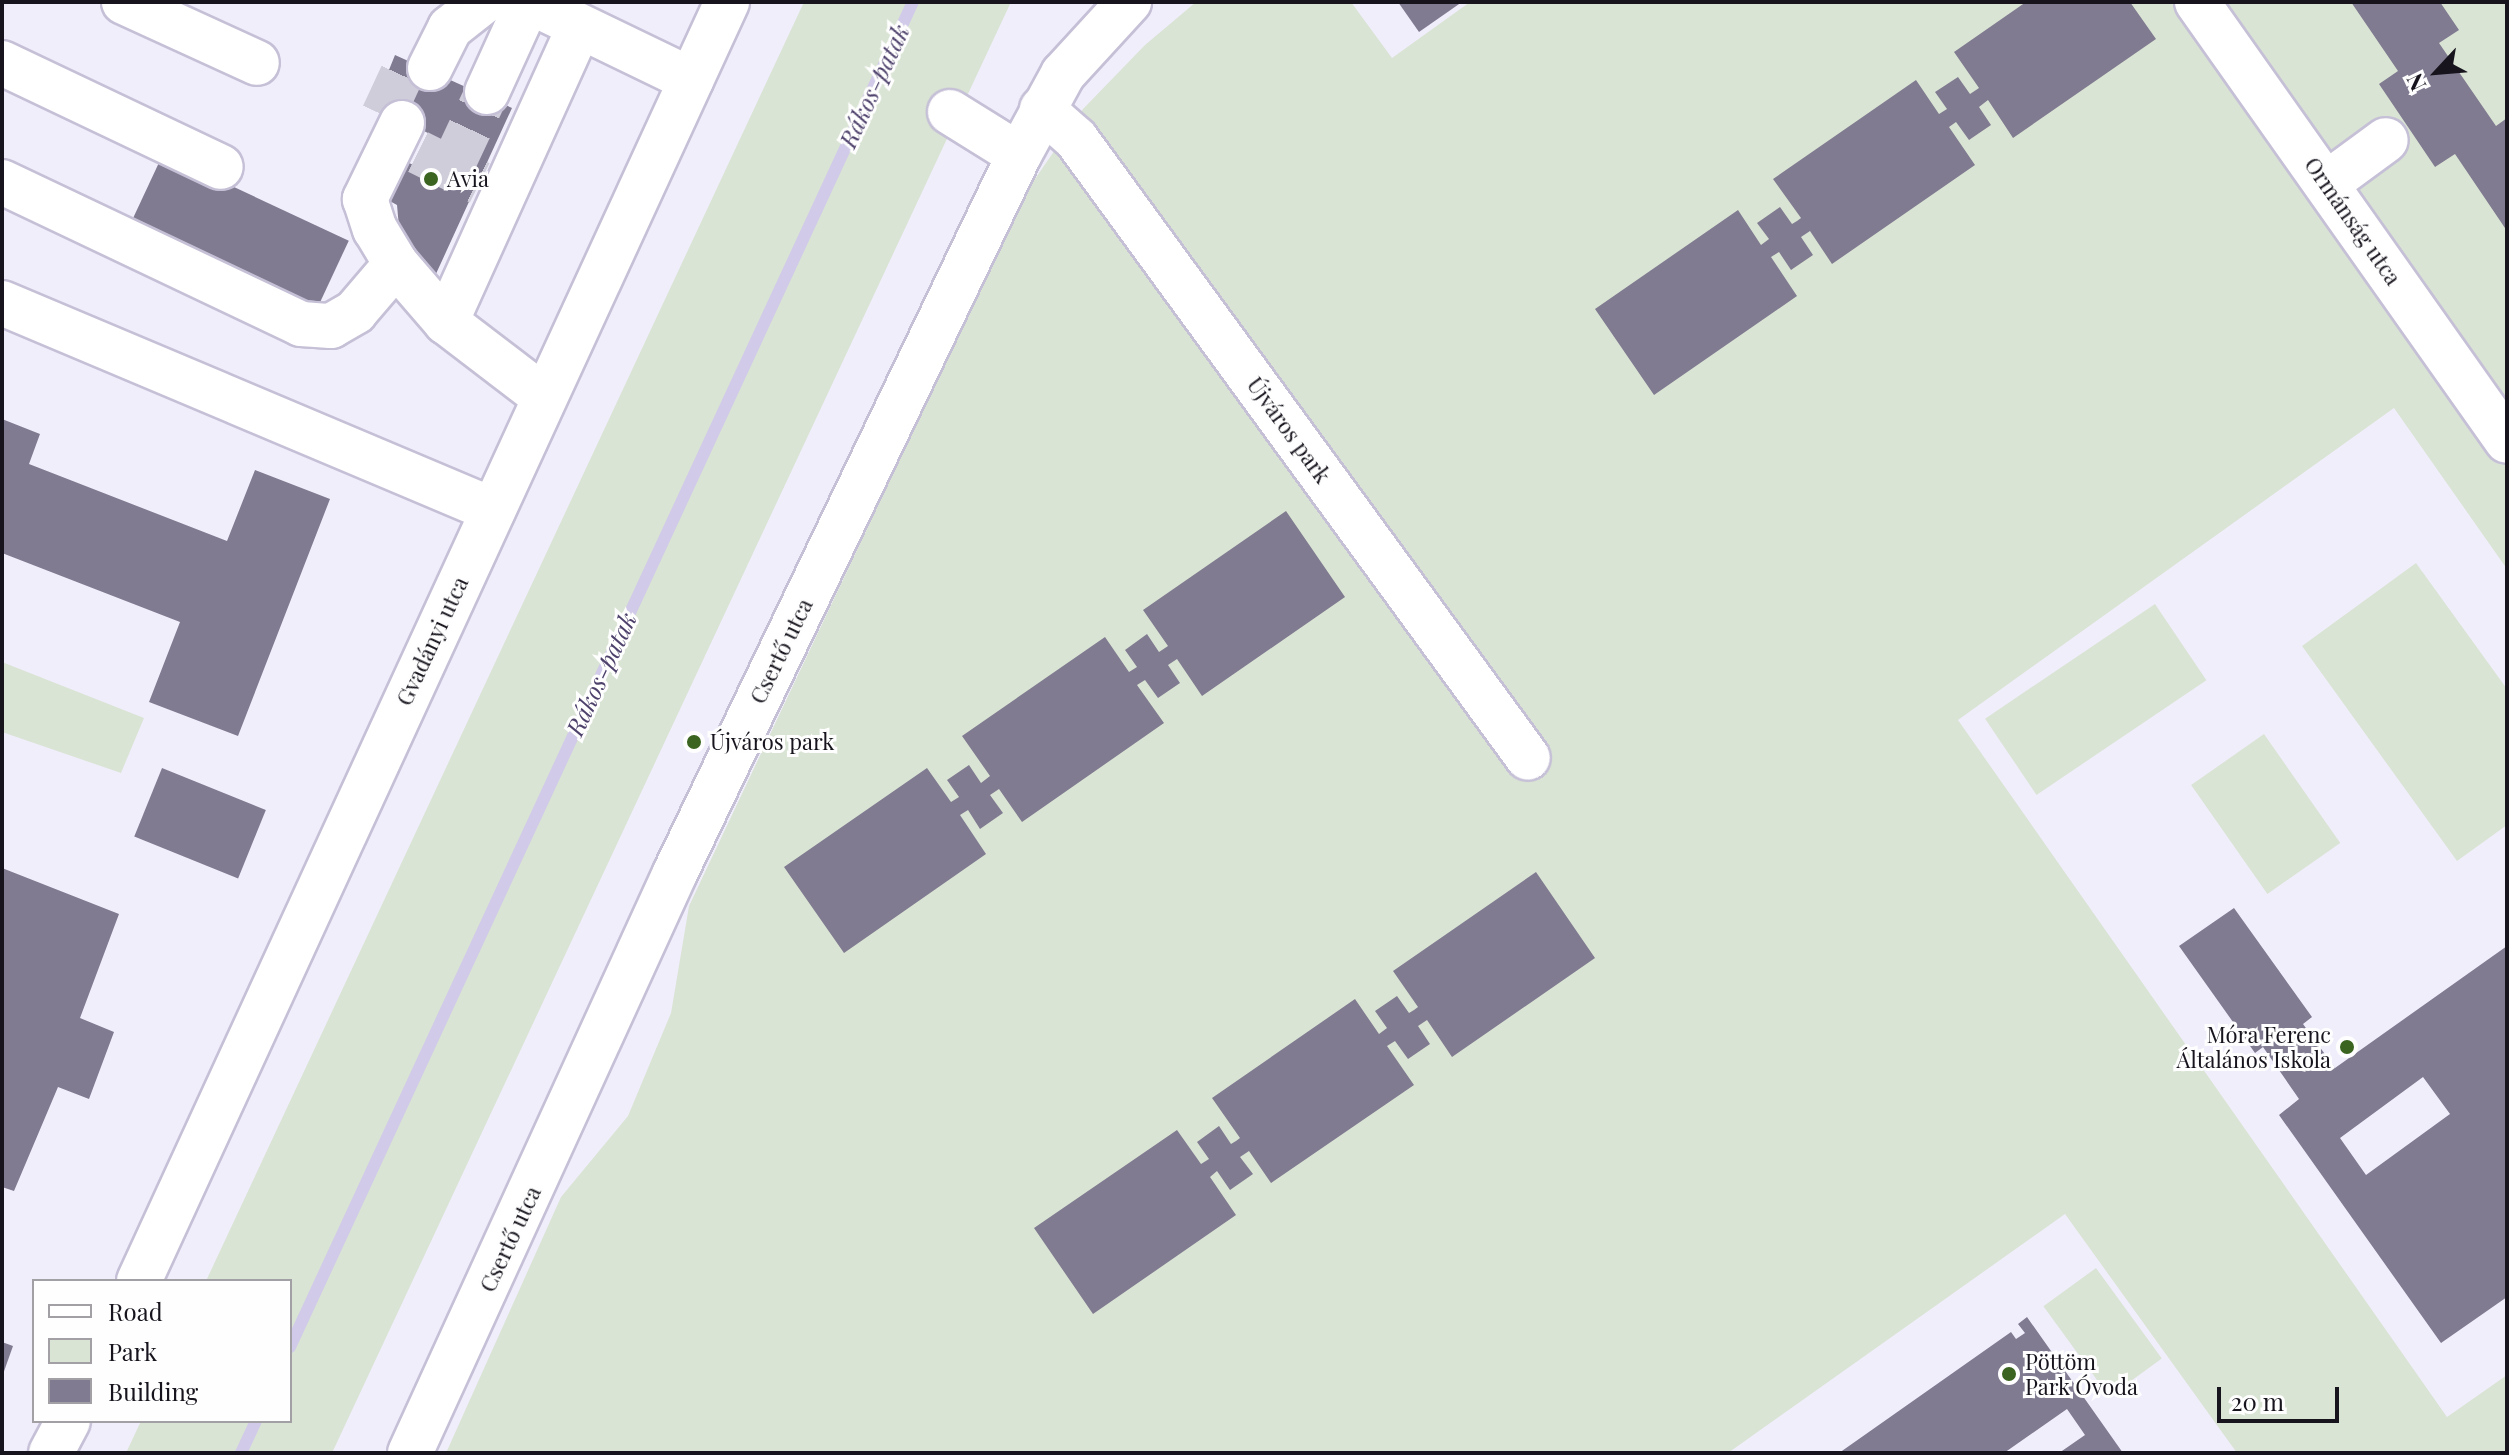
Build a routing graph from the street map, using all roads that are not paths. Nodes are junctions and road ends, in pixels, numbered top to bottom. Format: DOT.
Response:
graph roads {
  1 [pos="124,2"];
  2 [pos="463,2"];
  3 [pos="483,2"];
  4 [pos="529,2"];
  5 [pos="727,2"];
  6 [pos="1129,2"];
  7 [pos="2197,2"];
  8 [pos="579,27"];
  9 [pos="2,63"];
  10 [pos="257,63"];
  11 [pos="691,80"];
  12 [pos="487,92"];
  13 [pos="1042,109"];
  14 [pos="950,112"];
  15 [pos="399,132"];
  16 [pos="2386,140"];
  17 [pos="1019,155"];
  18 [pos="221,167"];
  19 [pos="2,182"];
  20 [pos="2326,184"];
  21 [pos="396,264"];
  22 [pos="2,303"];
  23 [pos="446,322"];
  24 [pos="544,397"];
  25 [pos="2507,441"];
  26 [pos="493,510"];
  27 [pos="1528,758"];
  28 [pos="140,1279"];
  29 [pos="67,1423"];
  30 [pos="51,1453"];
  31 [pos="410,1453"];
  1 -- 10 [label="street"];
  2 -- 3 [label="street"];
  4 -- 8 [label="street"];
  4 -- 12 [label="street"];
  5 -- 11 [label="street, Gvadányi utca"];
  6 -- 13 [label="street, Csertő utca"];
  7 -- 20 [label="street, Ormánság utca"];
  8 -- 11 [label="street"];
  8 -- 23 [label="street"];
  9 -- 18 [label="street"];
  11 -- 24 [label="street, Gvadányi utca"];
  13 -- 17 [label="street, Csertő utca"];
  13 -- 27 [label="street, Újváros park"];
  14 -- 17 [label="street"];
  15 -- 21 [label="street"];
  16 -- 20 [label="street"];
  17 -- 31 [label="street, Csertő utca"];
  19 -- 21 [label="street"];
  20 -- 25 [label="street, Ormánság utca"];
  21 -- 23 [label="street"];
  22 -- 26 [label="street"];
  23 -- 24 [label="street"];
  24 -- 26 [label="street, Gvadányi utca"];
  26 -- 28 [label="street, Gvadányi utca"];
  29 -- 30 [label="street"];
}
